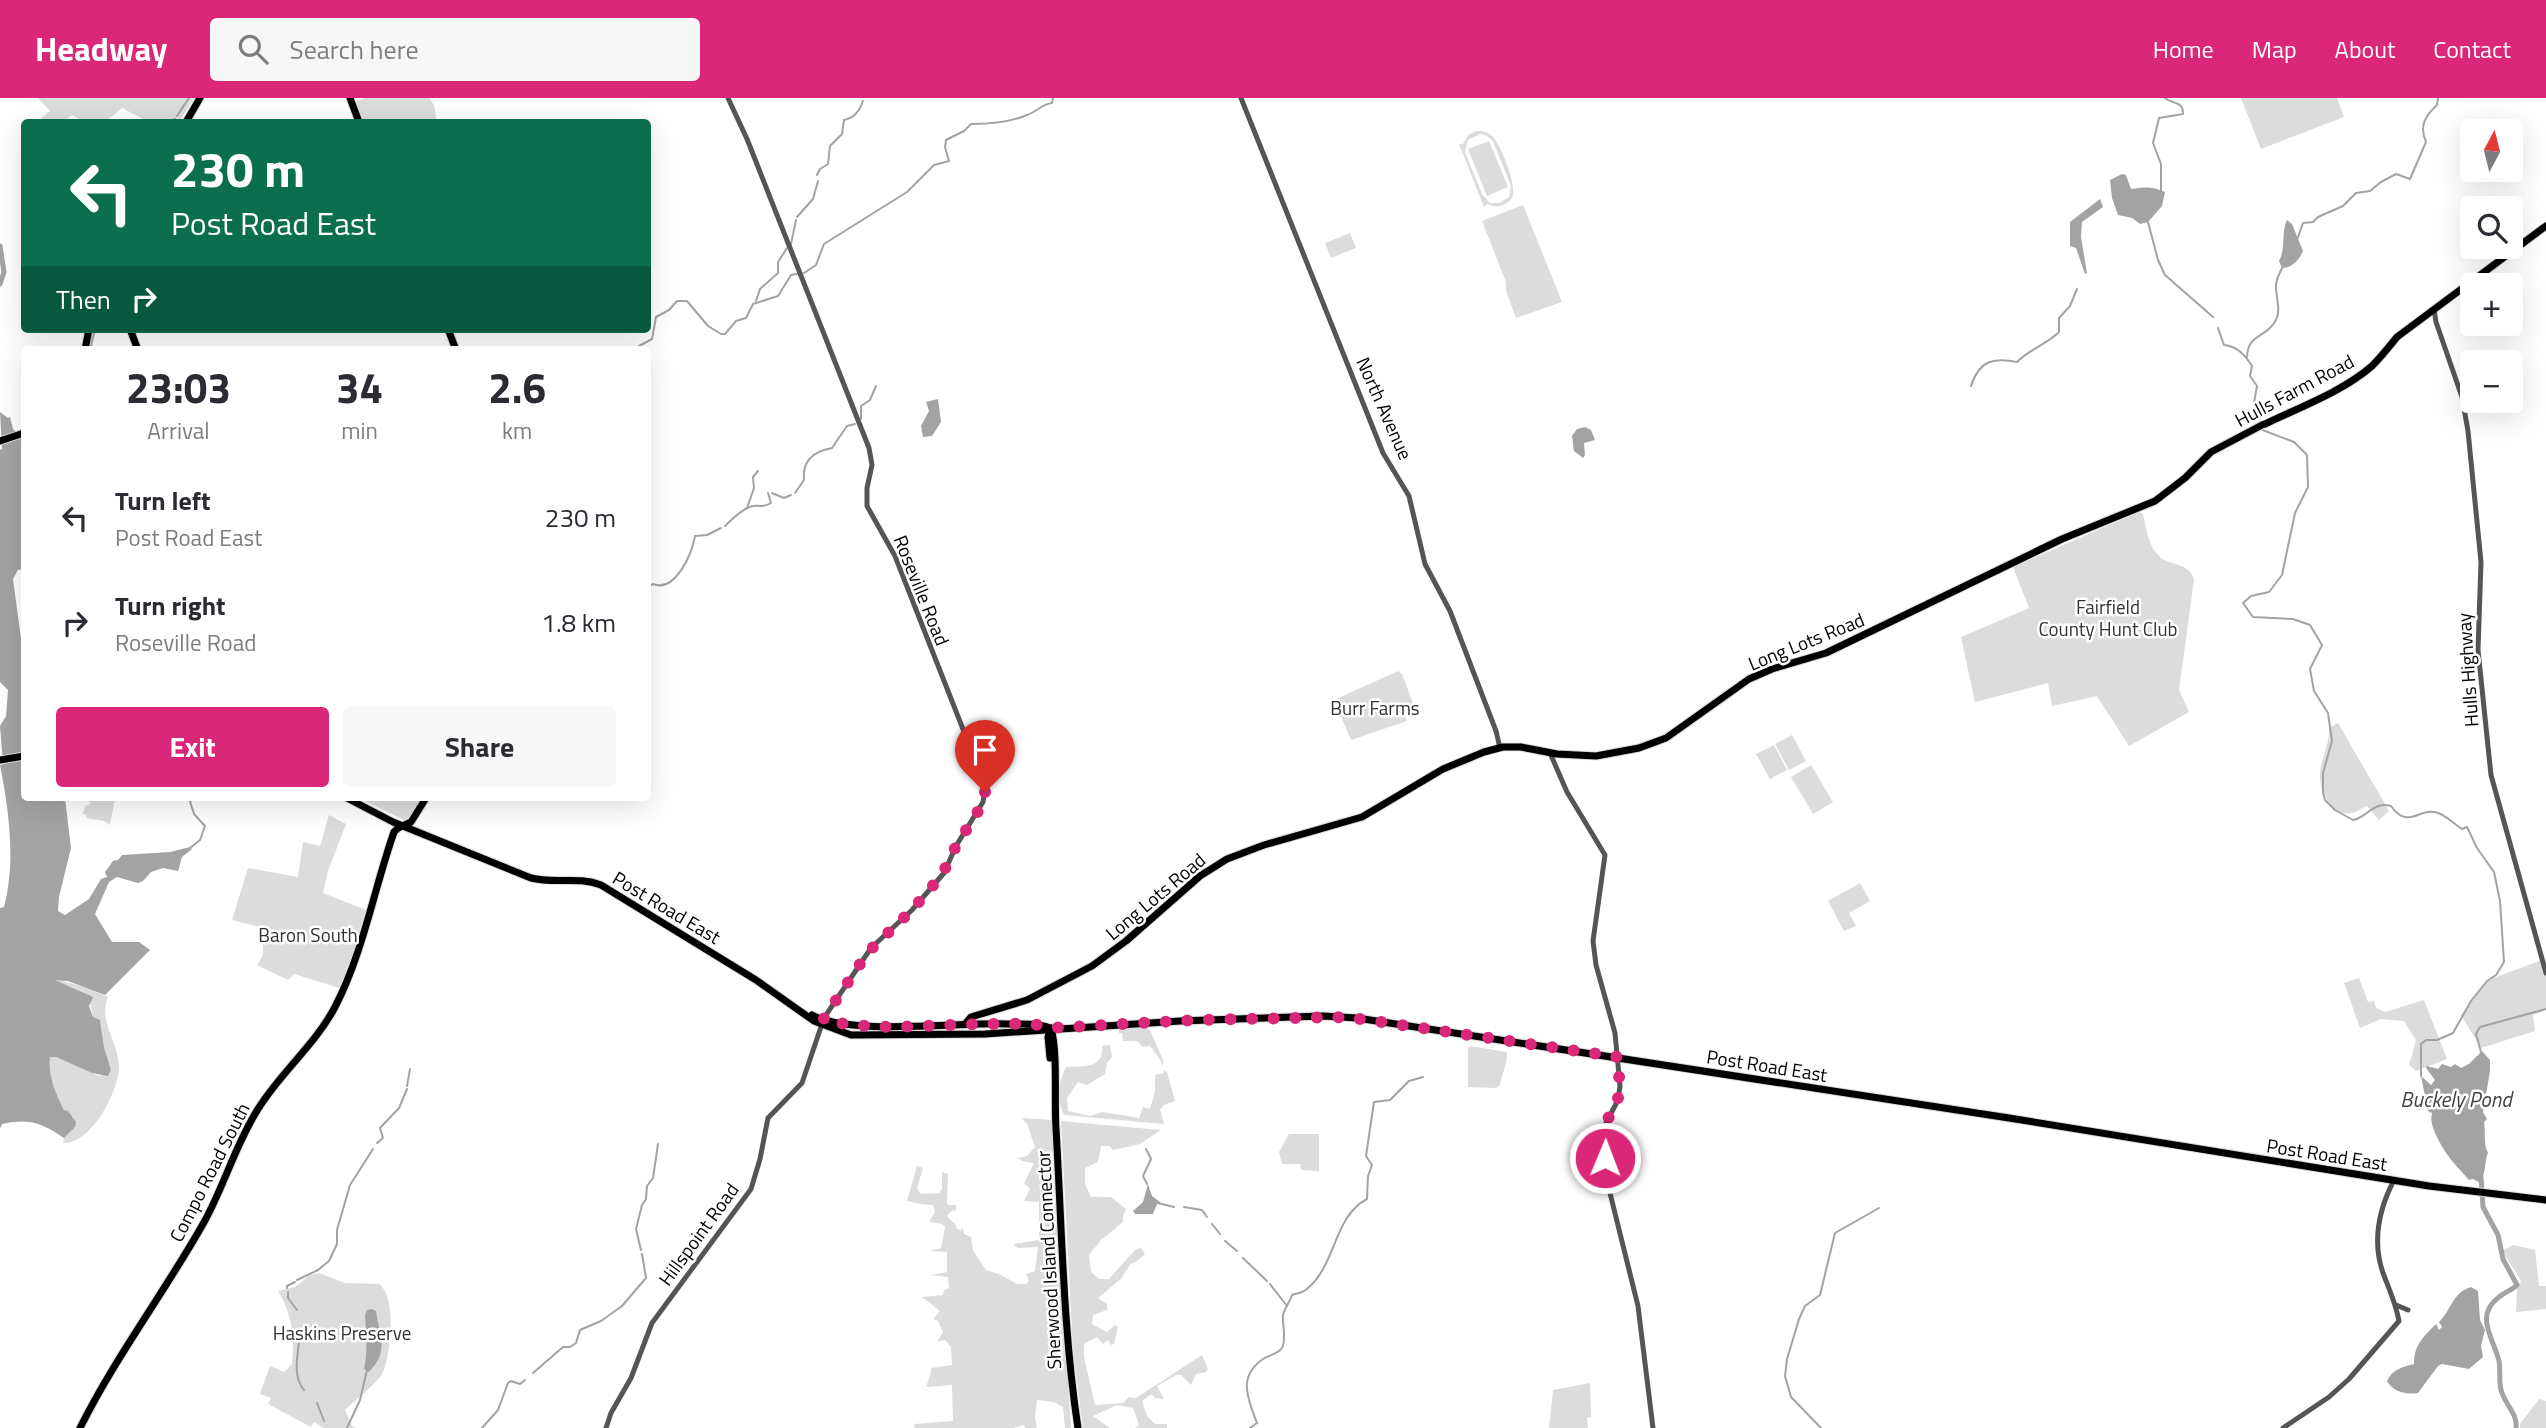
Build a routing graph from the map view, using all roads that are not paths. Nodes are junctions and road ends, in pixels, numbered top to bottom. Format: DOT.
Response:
graph roads {
  1 [pos="201,98"];
  2 [pos="350,98"];
  3 [pos="728,98"];
  4 [pos="1241,98"];
  5 [pos="188,119"];
  6 [pos="358,119"];
  7 [pos="2546,226"];
  8 [pos="2432,311"];
  9 [pos="21,434"];
  10 [pos="0,441"];
  11 [pos="2217,448"];
  12 [pos="1503,748"];
  13 [pos="1553,754"];
  14 [pos="21,757"];
  15 [pos="1,760"];
  16 [pos="353,801"];
  17 [pos="424,801"];
  18 [pos="404,827"];
  19 [pos="2546,973"];
  20 [pos="989,1013"];
  21 [pos="822,1023"];
  22 [pos="966,1023"];
  23 [pos="977,1023"];
  24 [pos="857,1025"];
  25 [pos="1051,1028"];
  26 [pos="1028,1032"];
  27 [pos="968,1034"];
  28 [pos="855,1035"];
  29 [pos="1048,1042"];
  30 [pos="1618,1057"];
  31 [pos="1054,1090"];
  32 [pos="2394,1181"];
  33 [pos="2546,1200"];
  34 [pos="2396,1305"];
  35 [pos="2408,1310"];
  36 [pos="80,1428"];
  37 [pos="606,1428"];
  38 [pos="1078,1428"];
  39 [pos="1653,1428"];
  40 [pos="2283,1428"];
  1 -- 5 [label="main road"];
  2 -- 6 [label="main road"];
  3 -- 21 [label="street, Roseville Road"];
  4 -- 12 [label="street, North Avenue"];
  7 -- 8 [label="main road, Hulls Farm Road"];
  8 -- 11 [label="main road, Hulls Farm Road"];
  8 -- 19 [label="street, Hulls Highway"];
  9 -- 10 [label="main road"];
  11 -- 13 [label="main road, Long Lots Road"];
  12 -- 13 [label="main road, Long Lots Road"];
  12 -- 20 [label="main road, Long Lots Road"];
  13 -- 30 [label="street"];
  14 -- 15 [label="main road"];
  16 -- 18 [label="main road, Post Road East"];
  17 -- 18 [label="main road, Compo Road South"];
  18 -- 21 [label="main road, Post Road East"];
  18 -- 36 [label="main road, Compo Road South"];
  20 -- 22 [label="main road, Long Lots Road"];
  20 -- 23 [label="main road, Long Lots Road"];
  21 -- 24 [label="main road, Post Road East"];
  21 -- 28 [label="main road, Post Road East"];
  21 -- 37 [label="street, Hillspoint Road"];
  22 -- 23 [label="main road, Post Road East"];
  22 -- 24 [label="main road, Post Road East"];
  23 -- 25 [label="main road, Post Road East"];
  23 -- 27 [label="main road, Long Lots Road"];
  24 -- 28 [label="main road"];
  25 -- 26 [label="main road, Post Road East"];
  25 -- 29 [label="main road, Sherwood Island Connector"];
  25 -- 30 [label="main road, Post Road East"];
  25 -- 31 [label="main road, Sherwood Island Connector"];
  26 -- 27 [label="main road, Post Road East"];
  26 -- 29 [label="main road"];
  27 -- 28 [label="main road, Post Road East"];
  29 -- 31 [label="main road, Sherwood Island Connector"];
  30 -- 32 [label="main road, Post Road East"];
  30 -- 39 [label="street"];
  31 -- 38 [label="main road, Sherwood Island Connector"];
  32 -- 33 [label="main road, Post Road East"];
  32 -- 34 [label="street"];
  34 -- 35 [label="street"];
  34 -- 40 [label="street"];
}
